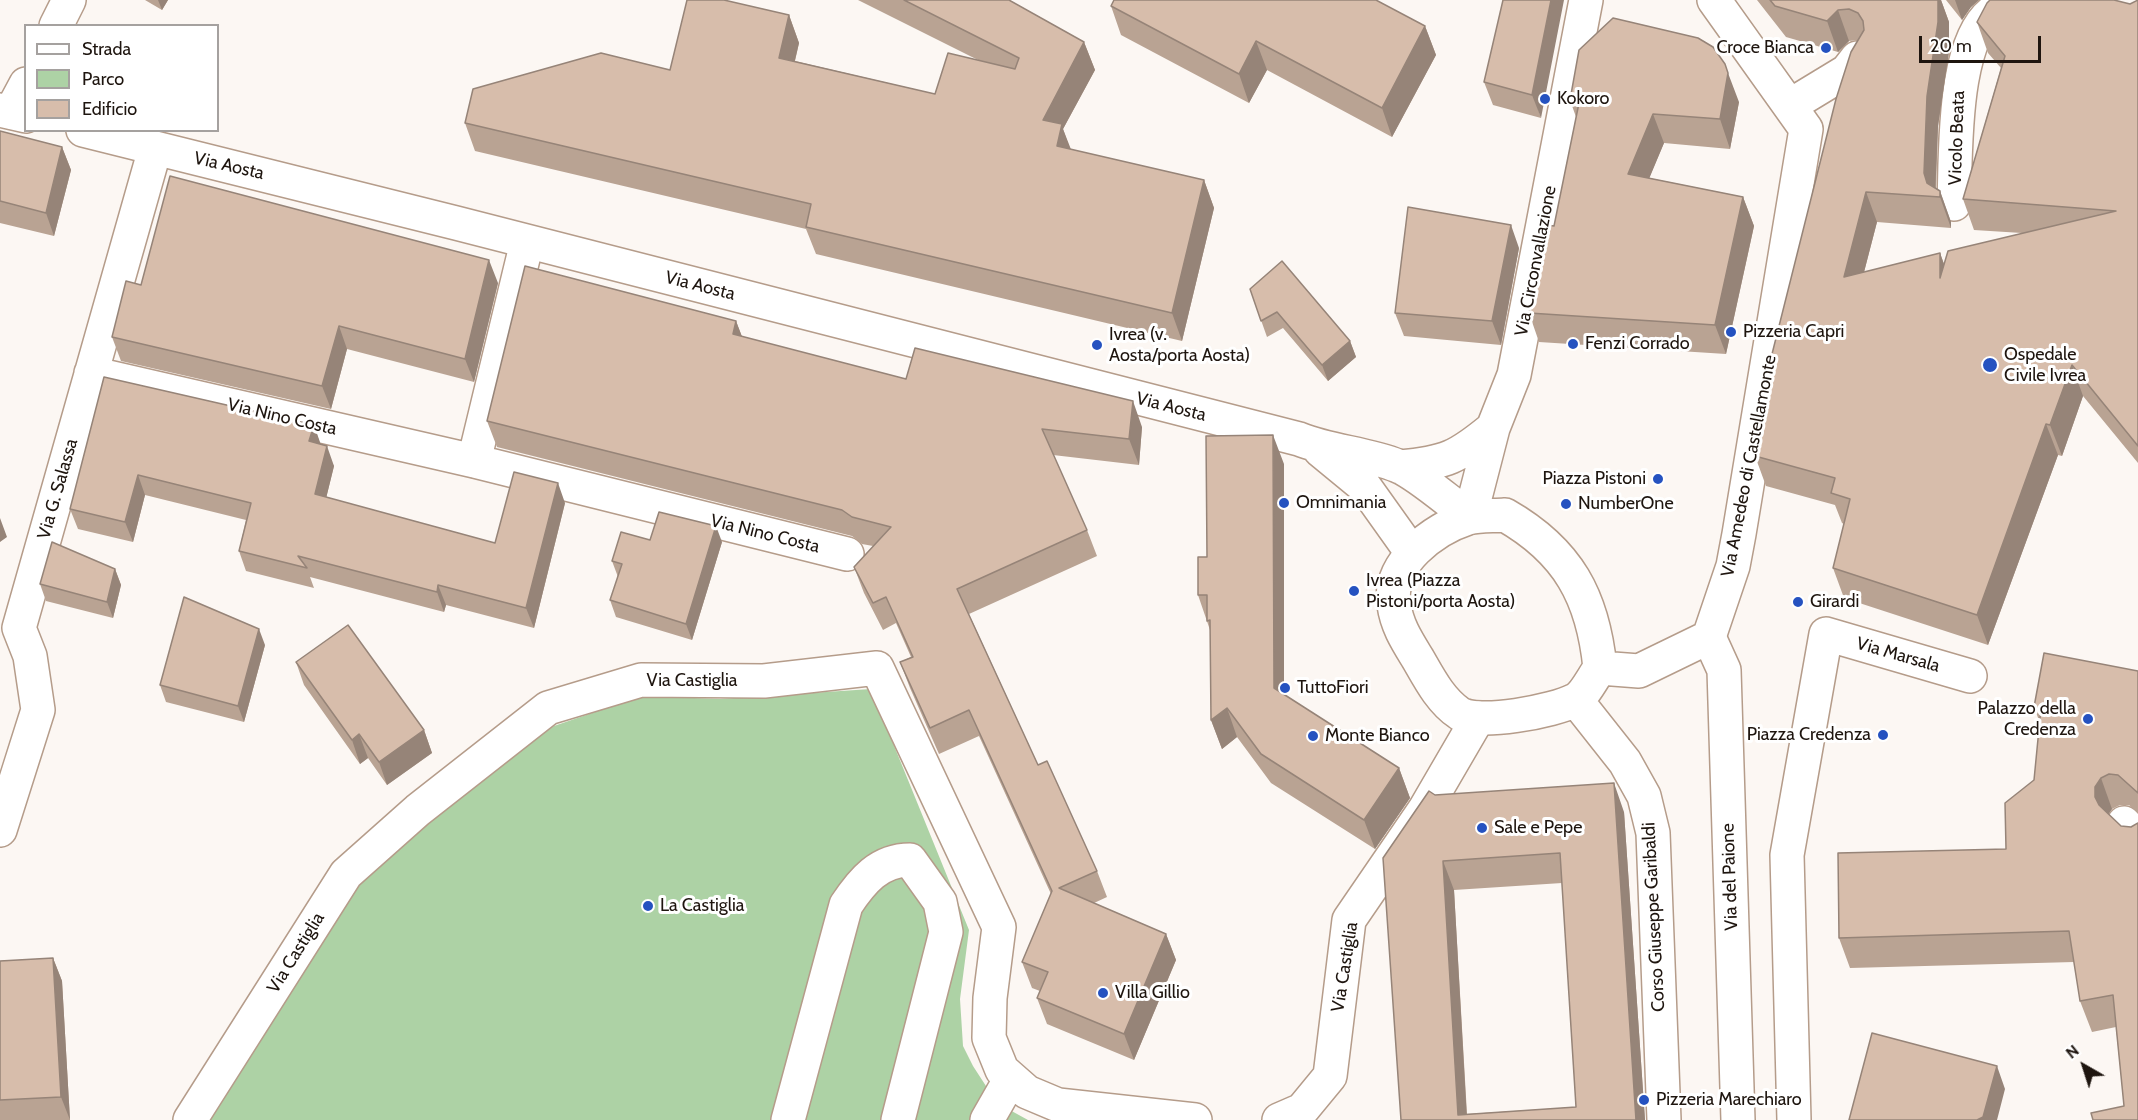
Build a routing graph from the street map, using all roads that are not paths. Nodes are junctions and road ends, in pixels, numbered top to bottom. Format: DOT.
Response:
graph roads {
  1 [pos="69,0"];
  2 [pos="1586,0"];
  3 [pos="1714,0"];
  4 [pos="2031,0"];
  5 [pos="57,24"];
  6 [pos="1857,58"];
  7 [pos="1791,105"];
  8 [pos="91,132"];
  9 [pos="155,149"];
  10 [pos="1954,204"];
  11 [pos="526,242"];
  12 [pos="91,373"];
  13 [pos="1493,428"];
  14 [pos="1316,446"];
  15 [pos="474,461"];
  16 [pos="1400,467"];
  17 [pos="1470,517"];
  18 [pos="1412,553"];
  19 [pos="847,554"];
  20 [pos="1709,637"];
  21 [pos="1600,668"];
  22 [pos="1970,676"];
  23 [pos="1576,700"];
  24 [pos="1478,718"];
  25 [pos="0,830"];
  26 [pos="1011,1078"];
  27 [pos="190,1120"];
  28 [pos="788,1120"];
  29 [pos="898,1120"];
  30 [pos="987,1120"];
  31 [pos="1195,1120"];
  32 [pos="1279,1120"];
  33 [pos="1664,1120"];
  34 [pos="1738,1120"];
  35 [pos="1794,1120"];
  1 -- 5 [label="street"];
  2 -- 13 [label="street, Via Circonvallazione"];
  3 -- 7 [label="street, Via Amedeo di Castellamonte"];
  4 -- 10 [label="street, Vicolo Beata"];
  6 -- 7 [label="street"];
  7 -- 20 [label="street, Via Amedeo di Castellamonte"];
  8 -- 9 [label="street, Via Aosta"];
  9 -- 11 [label="street, Via Aosta"];
  9 -- 12 [label="street, Via G. Salassa"];
  11 -- 14 [label="street, Via Aosta"];
  11 -- 15 [label="street"];
  12 -- 15 [label="street, Via Nino Costa"];
  12 -- 25 [label="street, Via G. Salassa"];
  13 -- 16 [label="street"];
  13 -- 17 [label="street, Via Circonvallazione"];
  14 -- 16 [label="street, Via Aosta"];
  14 -- 18 [label="street, Via Aosta"];
  15 -- 19 [label="street, Via Nino Costa"];
  16 -- 17 [label="street, Via Aosta"];
  17 -- 18 [label="street"];
  17 -- 21 [label="street"];
  18 -- 24 [label="street"];
  20 -- 21 [label="street"];
  20 -- 34 [label="street, Via del Paione"];
  21 -- 23 [label="street"];
  22 -- 35 [label="street, Via Marsala"];
  23 -- 24 [label="street"];
  23 -- 33 [label="street, Corso Giuseppe Garibaldi"];
  24 -- 32 [label="street, Via Castiglia"];
  26 -- 27 [label="street, Via Castiglia"];
  26 -- 30 [label="street"];
  26 -- 31 [label="street, Via Castiglia"];
  28 -- 29 [label="street"];
}
